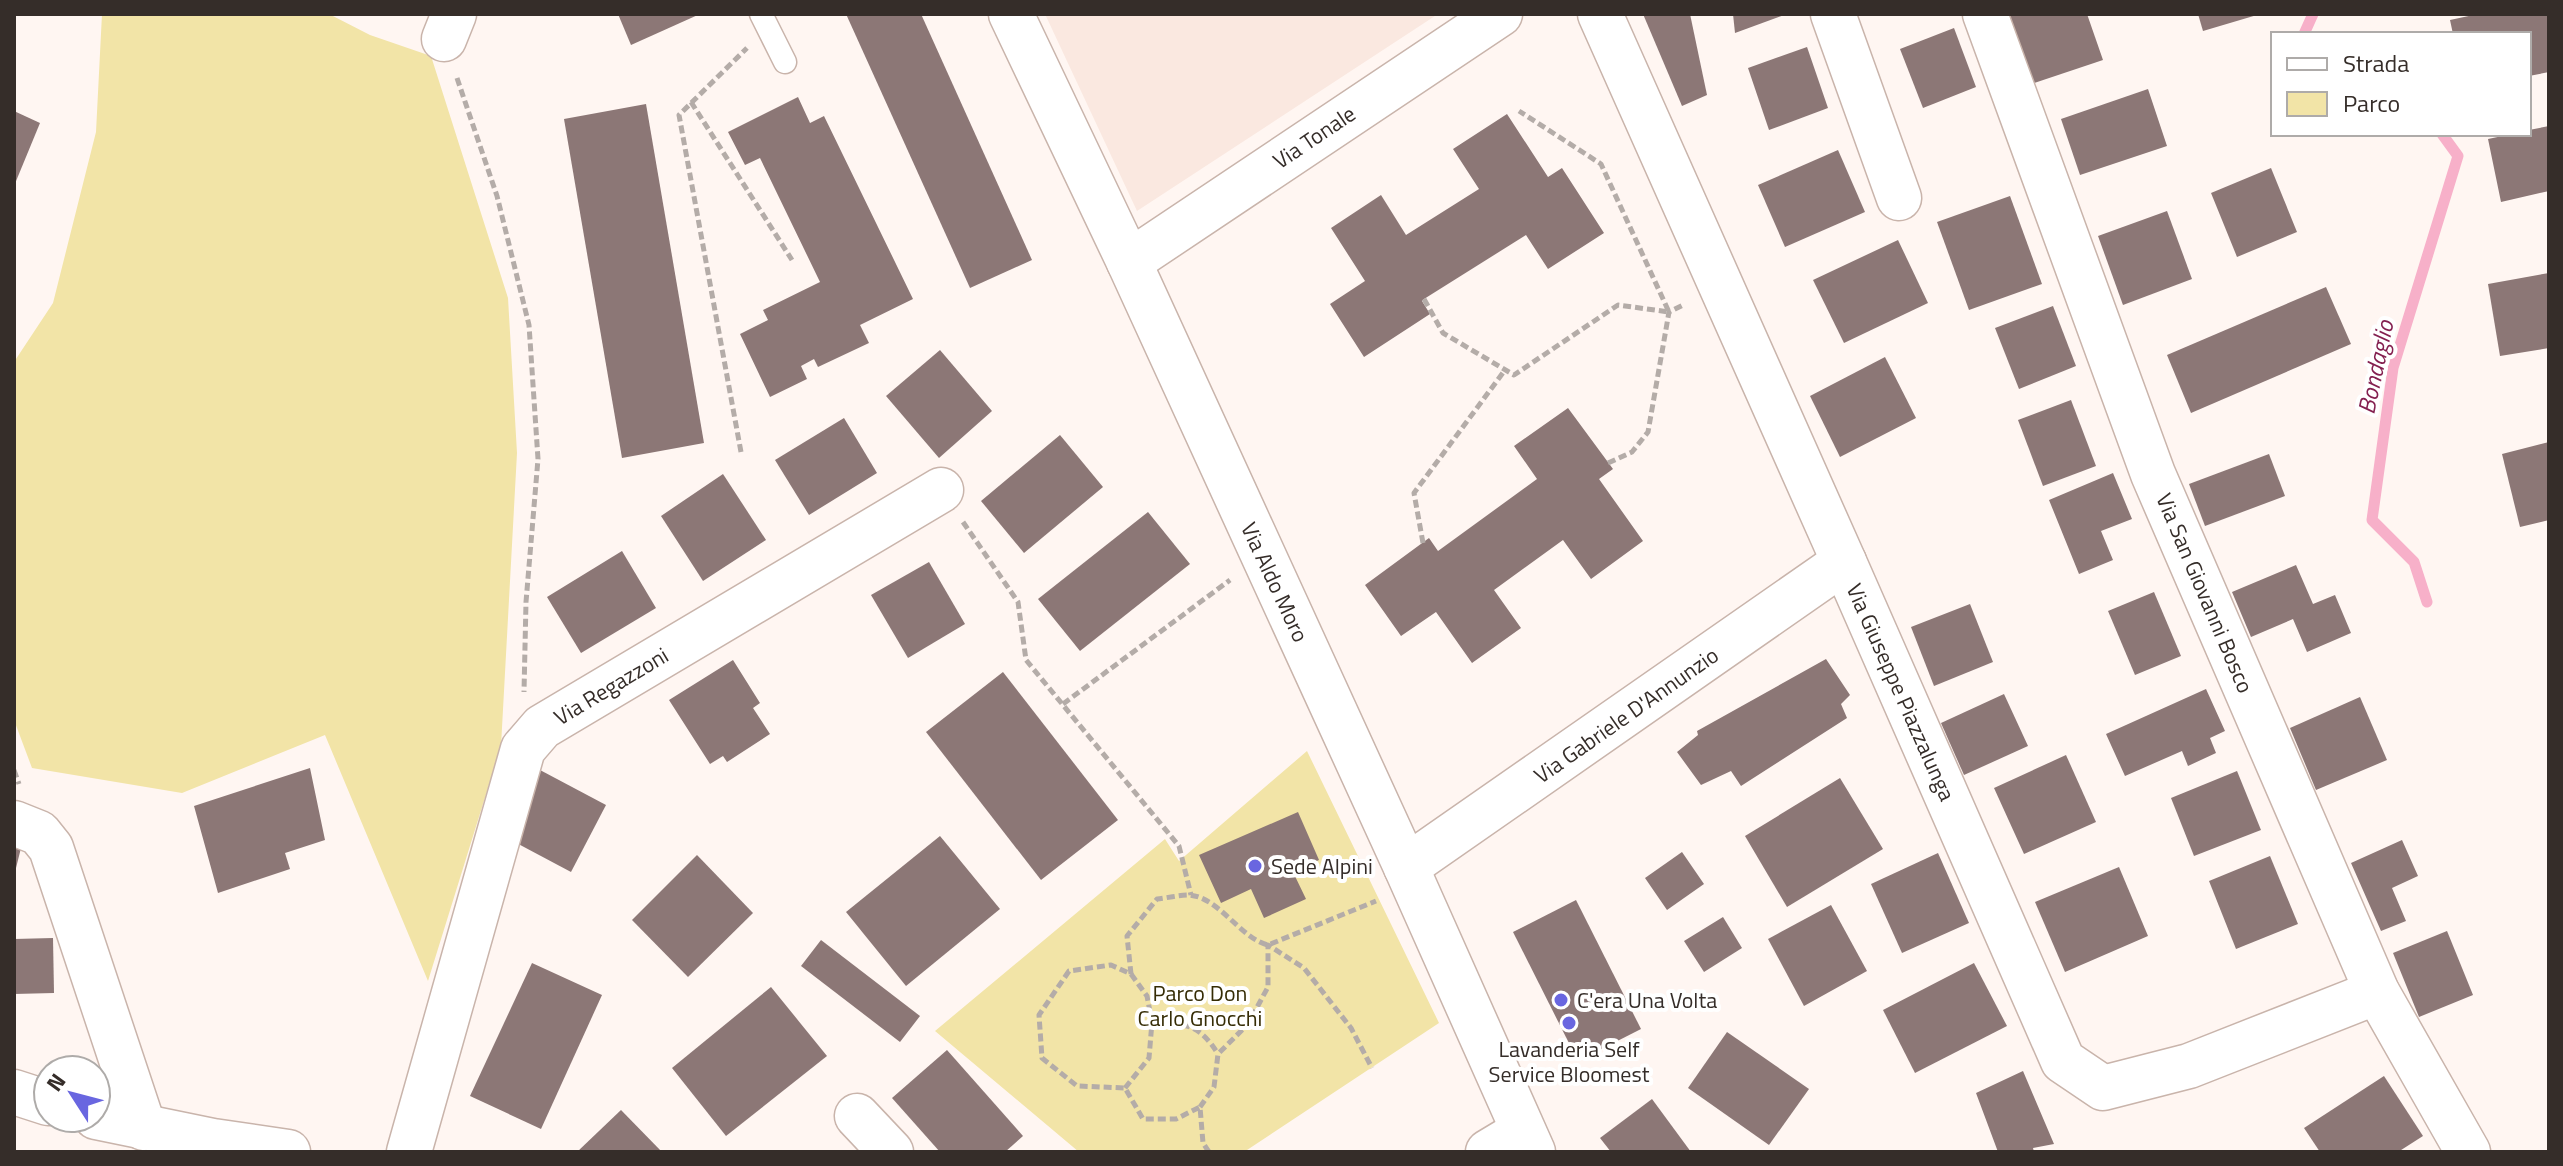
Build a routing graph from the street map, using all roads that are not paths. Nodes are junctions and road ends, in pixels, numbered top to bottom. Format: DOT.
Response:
graph roads {
  1 [pos="1011,14"];
  2 [pos="1500,14"];
  3 [pos="1600,14"];
  4 [pos="1833,14"];
  5 [pos="1985,14"];
  6 [pos="764,21"];
  7 [pos="785,62"];
  8 [pos="1899,198"];
  9 [pos="1129,262"];
  10 [pos="941,490"];
  11 [pos="1844,562"];
  12 [pos="14,823"];
  13 [pos="1393,883"];
  14 [pos="2377,992"];
  15 [pos="857,1116"];
  16 [pos="112,1121"];
  17 [pos="144,1128"];
  18 [pos="1515,1145"];
  19 [pos="288,1152"];
  20 [pos="409,1152"];
  21 [pos="891,1152"];
  22 [pos="2468,1152"];
  1 -- 9 [label="street, Via Aldo Moro"];
  2 -- 9 [label="street, Via Tonale"];
  3 -- 11 [label="street, Via Giuseppe Piazzalunga"];
  4 -- 8 [label="street"];
  5 -- 14 [label="street, Via San Giovanni Bosco"];
  6 -- 7 [label="lane"];
  9 -- 13 [label="street, Via Aldo Moro"];
  10 -- 20 [label="street, Via Regazzoni"];
  11 -- 13 [label="street, Via Gabriele D'Annunzio"];
  11 -- 14 [label="street, Via Giuseppe Piazzalunga"];
  12 -- 17 [label="street"];
  13 -- 18 [label="street, Via Aldo Moro"];
  14 -- 22 [label="street, Via San Giovanni Bosco"];
  15 -- 21 [label="street"];
  16 -- 17 [label="street"];
  17 -- 19 [label="street"];
}
